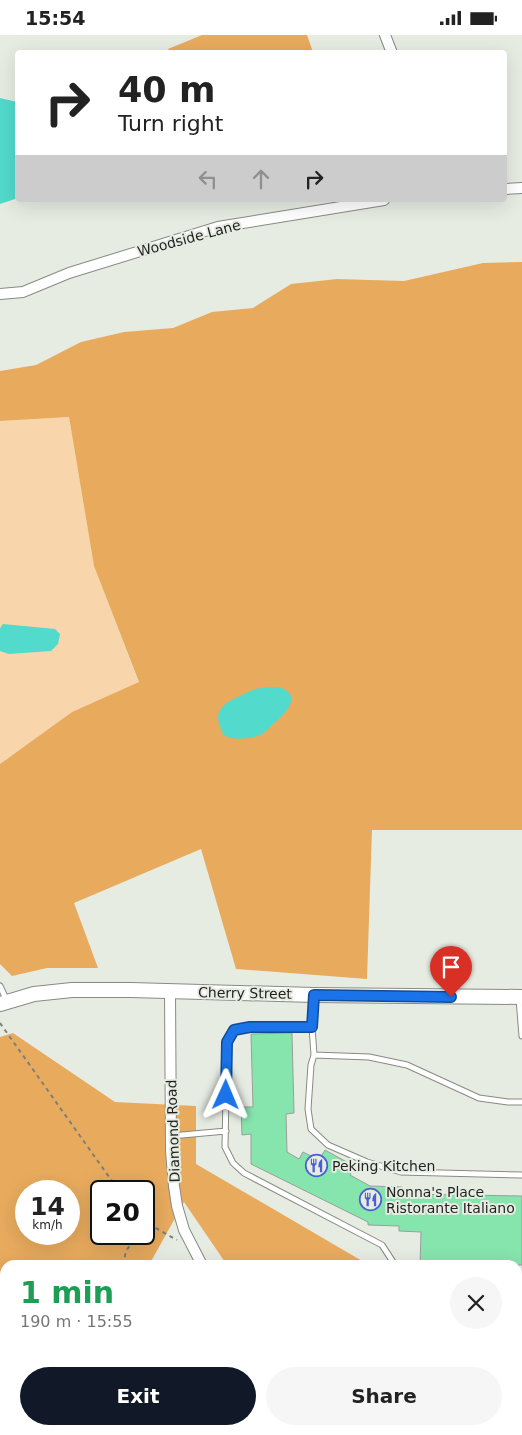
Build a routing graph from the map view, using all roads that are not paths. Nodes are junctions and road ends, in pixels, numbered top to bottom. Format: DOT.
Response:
graph roads {
  1 [pos="385,35"];
  2 [pos="391,50"];
  3 [pos="522,188"];
  4 [pos="507,189"];
  5 [pos="372,202"];
  6 [pos="0,294"];
  7 [pos="0,986"];
  8 [pos="170,991"];
  9 [pos="314,995"];
  10 [pos="520,997"];
  11 [pos="4,1002"];
  12 [pos="312,1027"];
  13 [pos="522,1036"];
  14 [pos="314,1055"];
  15 [pos="522,1102"];
  16 [pos="226,1131"];
  17 [pos="171,1136"];
  18 [pos="522,1175"];
  19 [pos="200,1260"];
  20 [pos="392,1260"];
  1 -- 2 [label="street"];
  3 -- 4 [label="street"];
  5 -- 6 [label="street, Woodside Lane"];
  7 -- 11 [label="lane"];
  8 -- 9 [label="street, Cherry Street"];
  8 -- 11 [label="street, Cherry Street"];
  8 -- 17 [label="street, Diamond Road"];
  9 -- 10 [label="street, Cherry Street"];
  9 -- 12 [label="lane"];
  10 -- 13 [label="lane"];
  12 -- 14 [label="lane"];
  12 -- 16 [label="lane"];
  14 -- 15 [label="lane"];
  14 -- 18 [label="lane"];
  16 -- 17 [label="lane"];
  16 -- 20 [label="lane"];
  17 -- 19 [label="street, Diamond Road"];
}
